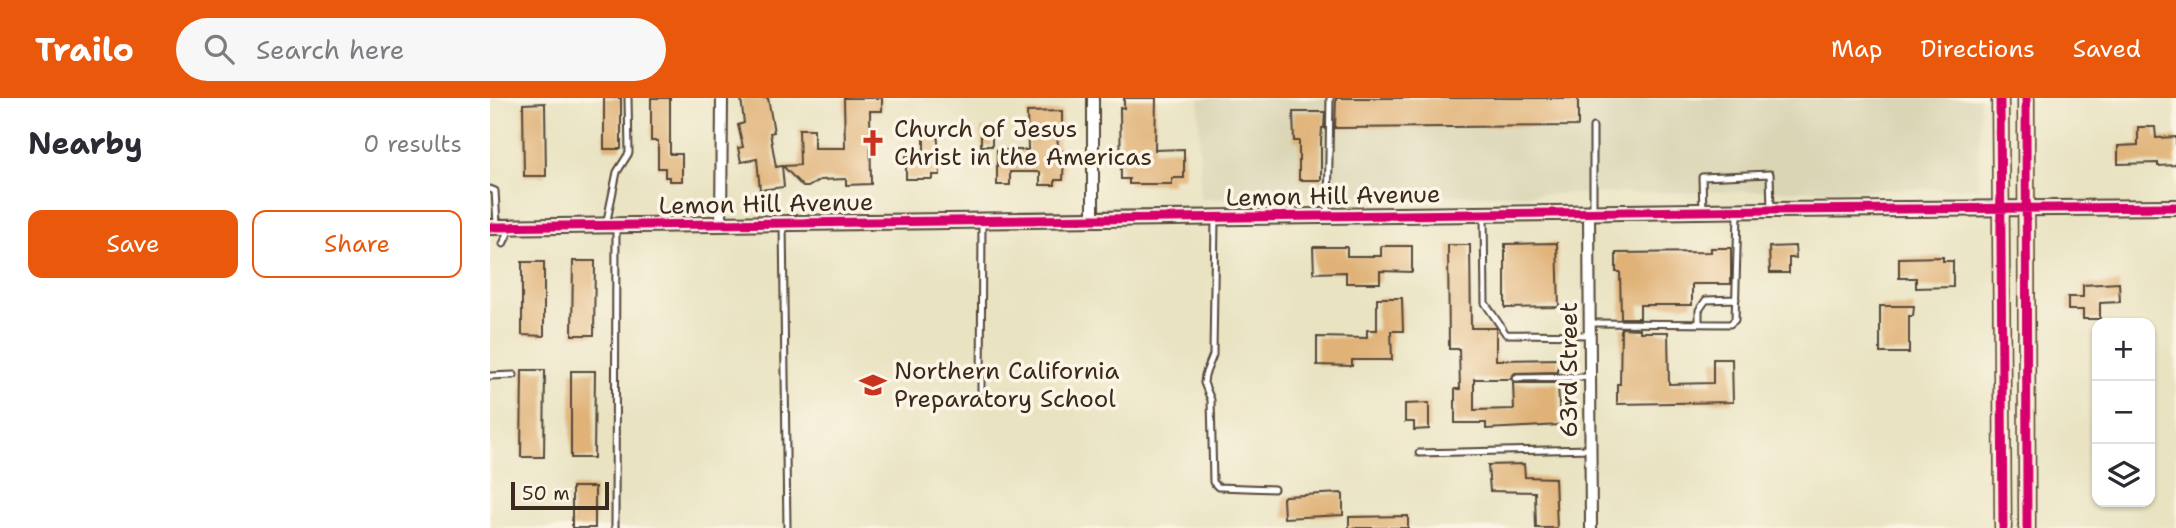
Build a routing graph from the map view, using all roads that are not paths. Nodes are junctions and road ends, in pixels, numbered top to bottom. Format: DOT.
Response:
graph roads {
  1 [pos="628,98"];
  2 [pos="722,98"];
  3 [pos="1093,98"];
  4 [pos="1330,98"];
  5 [pos="2000,98"];
  6 [pos="2026,98"];
  7 [pos="1593,127"];
  8 [pos="490,189"];
  9 [pos="2176,207"];
  10 [pos="2000,208"];
  11 [pos="2026,209"];
  12 [pos="1738,210"];
  13 [pos="1771,210"];
  14 [pos="1703,211"];
  15 [pos="1591,212"];
  16 [pos="1484,214"];
  17 [pos="1328,216"];
  18 [pos="1215,217"];
  19 [pos="1093,219"];
  20 [pos="982,220"];
  21 [pos="782,223"];
  22 [pos="721,224"];
  23 [pos="611,225"];
  24 [pos="499,227"];
  25 [pos="503,244"];
  26 [pos="1736,299"];
  27 [pos="1590,323"];
  28 [pos="1699,324"];
  29 [pos="1590,335"];
  30 [pos="514,375"];
  31 [pos="490,376"];
  32 [pos="1590,377"];
  33 [pos="1515,378"];
  34 [pos="981,391"];
  35 [pos="1591,449"];
  36 [pos="1419,453"];
  37 [pos="1274,489"];
  38 [pos="615,528"];
  39 [pos="787,528"];
  40 [pos="1591,528"];
  41 [pos="2003,528"];
  42 [pos="2027,528"];
  1 -- 23 [label="lane"];
  2 -- 22 [label="street"];
  3 -- 19 [label="street"];
  4 -- 17 [label="lane"];
  5 -- 10 [label="main road"];
  6 -- 11 [label="main road"];
  7 -- 15 [label="lane"];
  8 -- 24 [label="lane"];
  9 -- 11 [label="street, Lemon Hill Avenue"];
  10 -- 11 [label="street, Lemon Hill Avenue"];
  10 -- 13 [label="street, Lemon Hill Avenue"];
  10 -- 41 [label="main road"];
  11 -- 42 [label="main road"];
  12 -- 13 [label="street, Lemon Hill Avenue"];
  12 -- 14 [label="street, Lemon Hill Avenue"];
  12 -- 26 [label="lane"];
  13 -- 14 [label="lane"];
  14 -- 15 [label="street, Lemon Hill Avenue"];
  15 -- 16 [label="street, Lemon Hill Avenue"];
  15 -- 27 [label="street, 63rd Street"];
  16 -- 17 [label="street, Lemon Hill Avenue"];
  16 -- 29 [label="lane"];
  17 -- 18 [label="street, Lemon Hill Avenue"];
  18 -- 19 [label="street, Lemon Hill Avenue"];
  18 -- 37 [label="lane"];
  19 -- 20 [label="street, Lemon Hill Avenue"];
  20 -- 21 [label="street, Lemon Hill Avenue"];
  20 -- 34 [label="lane"];
  21 -- 22 [label="street, Lemon Hill Avenue"];
  21 -- 39 [label="lane"];
  22 -- 23 [label="street, Lemon Hill Avenue"];
  23 -- 24 [label="street, Lemon Hill Avenue"];
  23 -- 38 [label="lane"];
  24 -- 25 [label="lane"];
  26 -- 28 [label="lane"];
  26 -- 28 [label="lane"];
  27 -- 28 [label="lane"];
  27 -- 29 [label="street, 63rd Street"];
  29 -- 32 [label="street, 63rd Street"];
  30 -- 31 [label="lane"];
  32 -- 33 [label="lane"];
  32 -- 35 [label="street, 63rd Street"];
  35 -- 36 [label="lane"];
  35 -- 40 [label="street, 63rd Street"];
}
